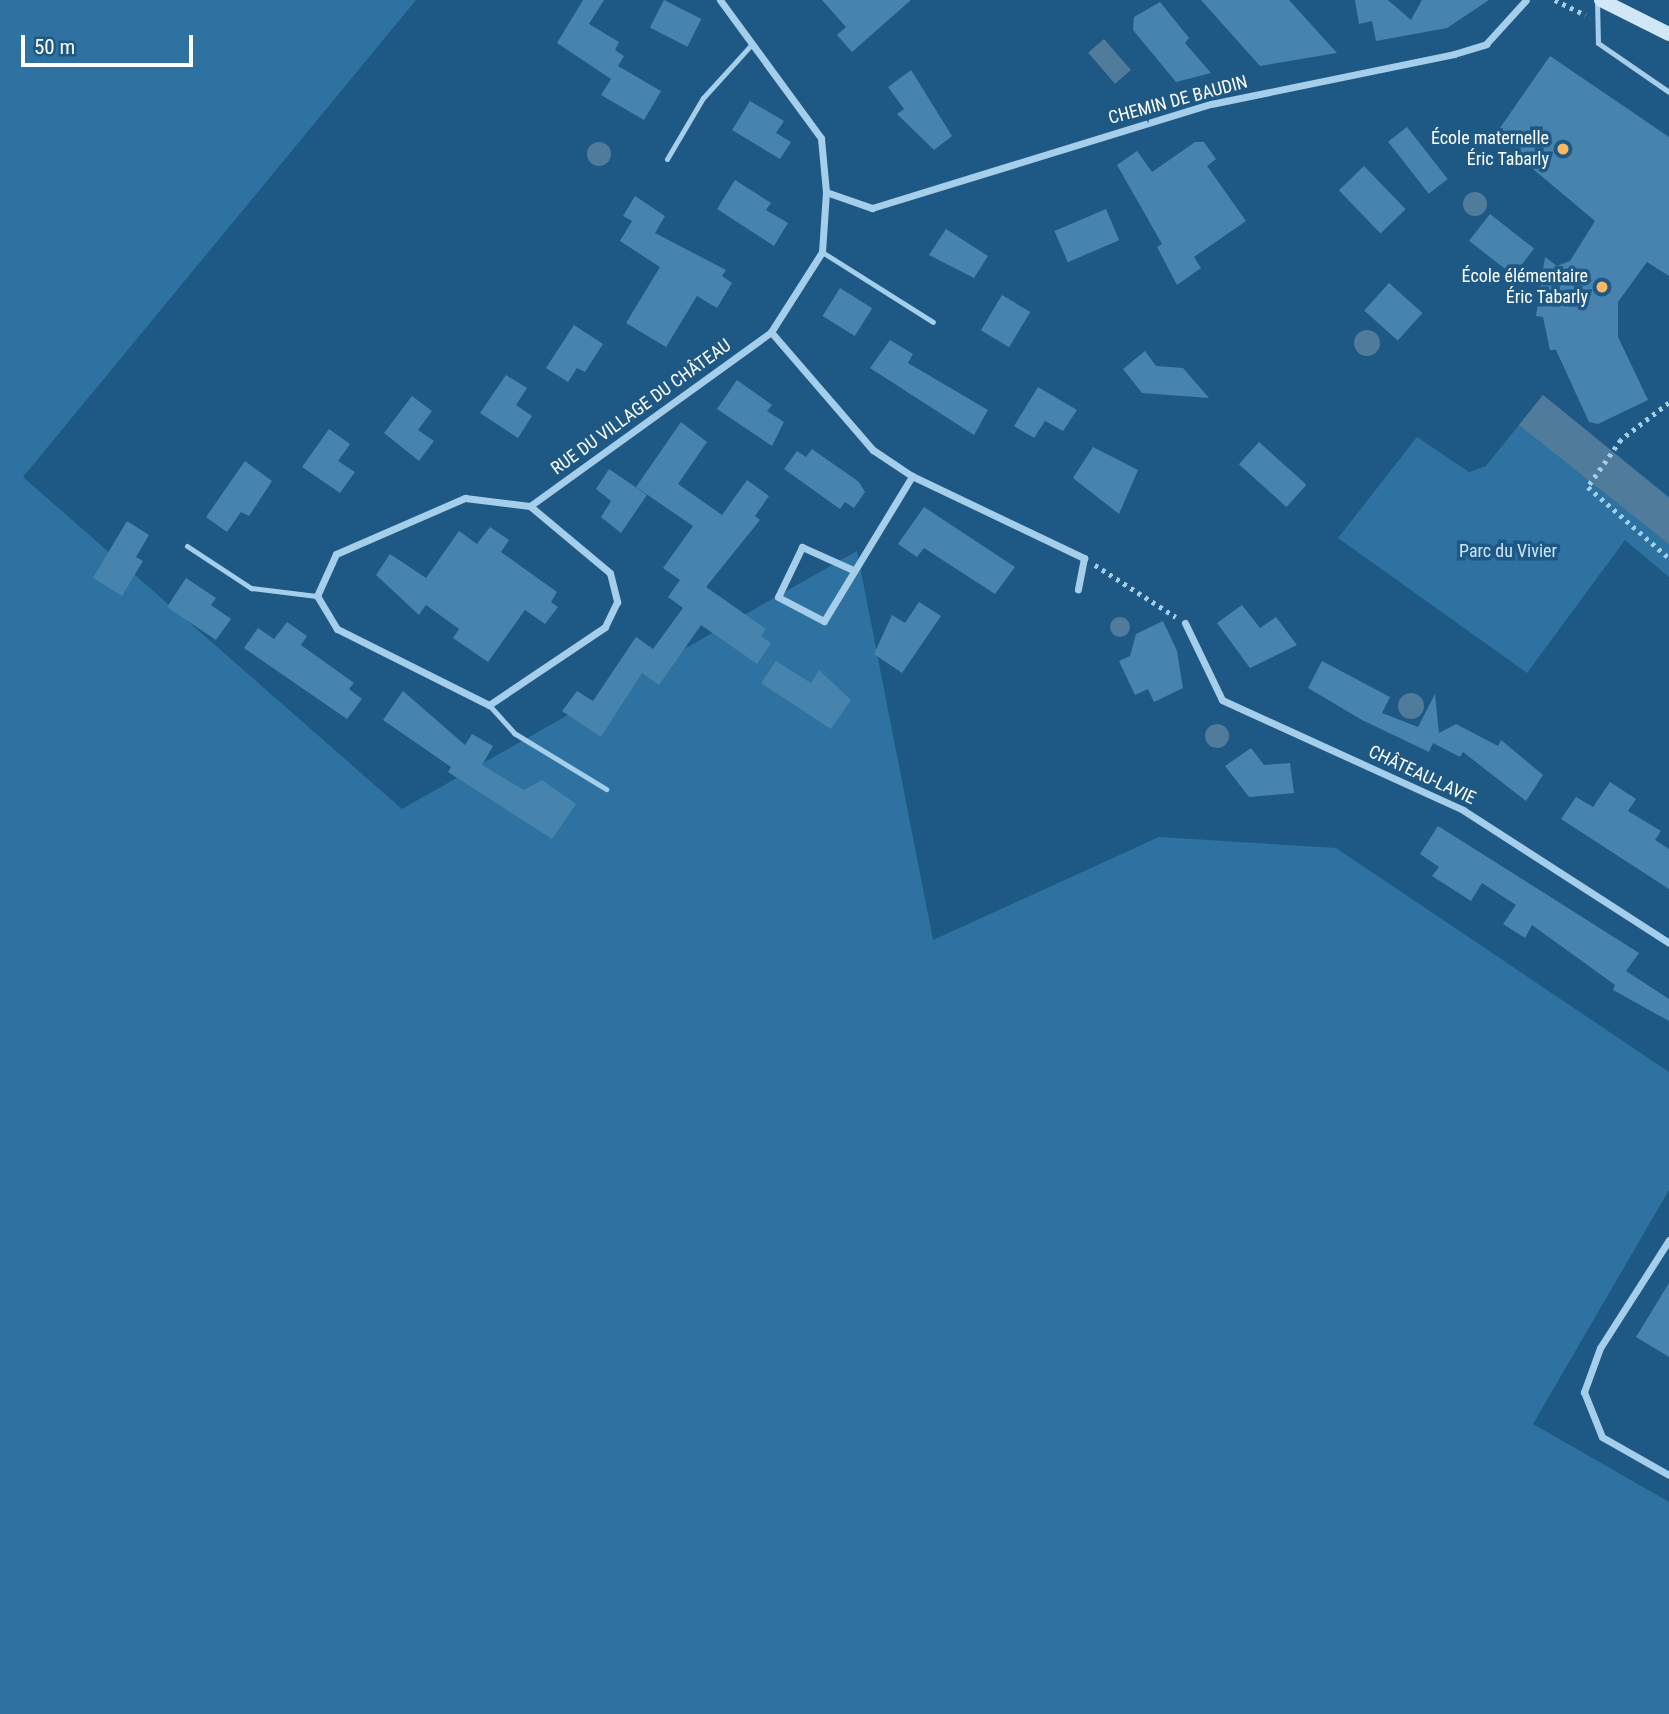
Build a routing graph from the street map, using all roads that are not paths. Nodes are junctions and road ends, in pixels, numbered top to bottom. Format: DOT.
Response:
graph roads {
  1 [pos="1526,0"];
  2 [pos="1599,0"];
  3 [pos="724,2"];
  4 [pos="1669,34"];
  5 [pos="752,44"];
  6 [pos="1669,92"];
  7 [pos="667,159"];
  8 [pos="826,192"];
  9 [pos="822,252"];
  10 [pos="933,321"];
  11 [pos="771,332"];
  12 [pos="912,476"];
  13 [pos="530,506"];
  14 [pos="187,546"];
  15 [pos="851,569"];
  16 [pos="1078,589"];
  17 [pos="317,596"];
  18 [pos="1185,623"];
  19 [pos="489,705"];
  20 [pos="607,789"];
  21 [pos="1669,943"];
  22 [pos="1669,1240"];
  23 [pos="1669,1475"];
  1 -- 8 [label="street, CHEMIN DE BAUDIN"];
  2 -- 4 [label="main road"];
  2 -- 6 [label="lane"];
  3 -- 5 [label="street, RUE DU VILLAGE DU CHÂTEAU"];
  5 -- 7 [label="lane"];
  5 -- 8 [label="street, RUE DU VILLAGE DU CHÂTEAU"];
  8 -- 9 [label="street, RUE DU VILLAGE DU CHÂTEAU"];
  9 -- 10 [label="lane"];
  9 -- 11 [label="street, RUE DU VILLAGE DU CHÂTEAU"];
  11 -- 12 [label="street"];
  11 -- 13 [label="street, RUE DU VILLAGE DU CHÂTEAU"];
  12 -- 15 [label="street"];
  12 -- 16 [label="street"];
  13 -- 17 [label="street"];
  13 -- 19 [label="street"];
  14 -- 17 [label="lane"];
  15 -- 15 [label="street"];
  17 -- 19 [label="street"];
  18 -- 21 [label="street, CHÂTEAU-LAVIE"];
  19 -- 20 [label="lane"];
  22 -- 23 [label="street"];
}
